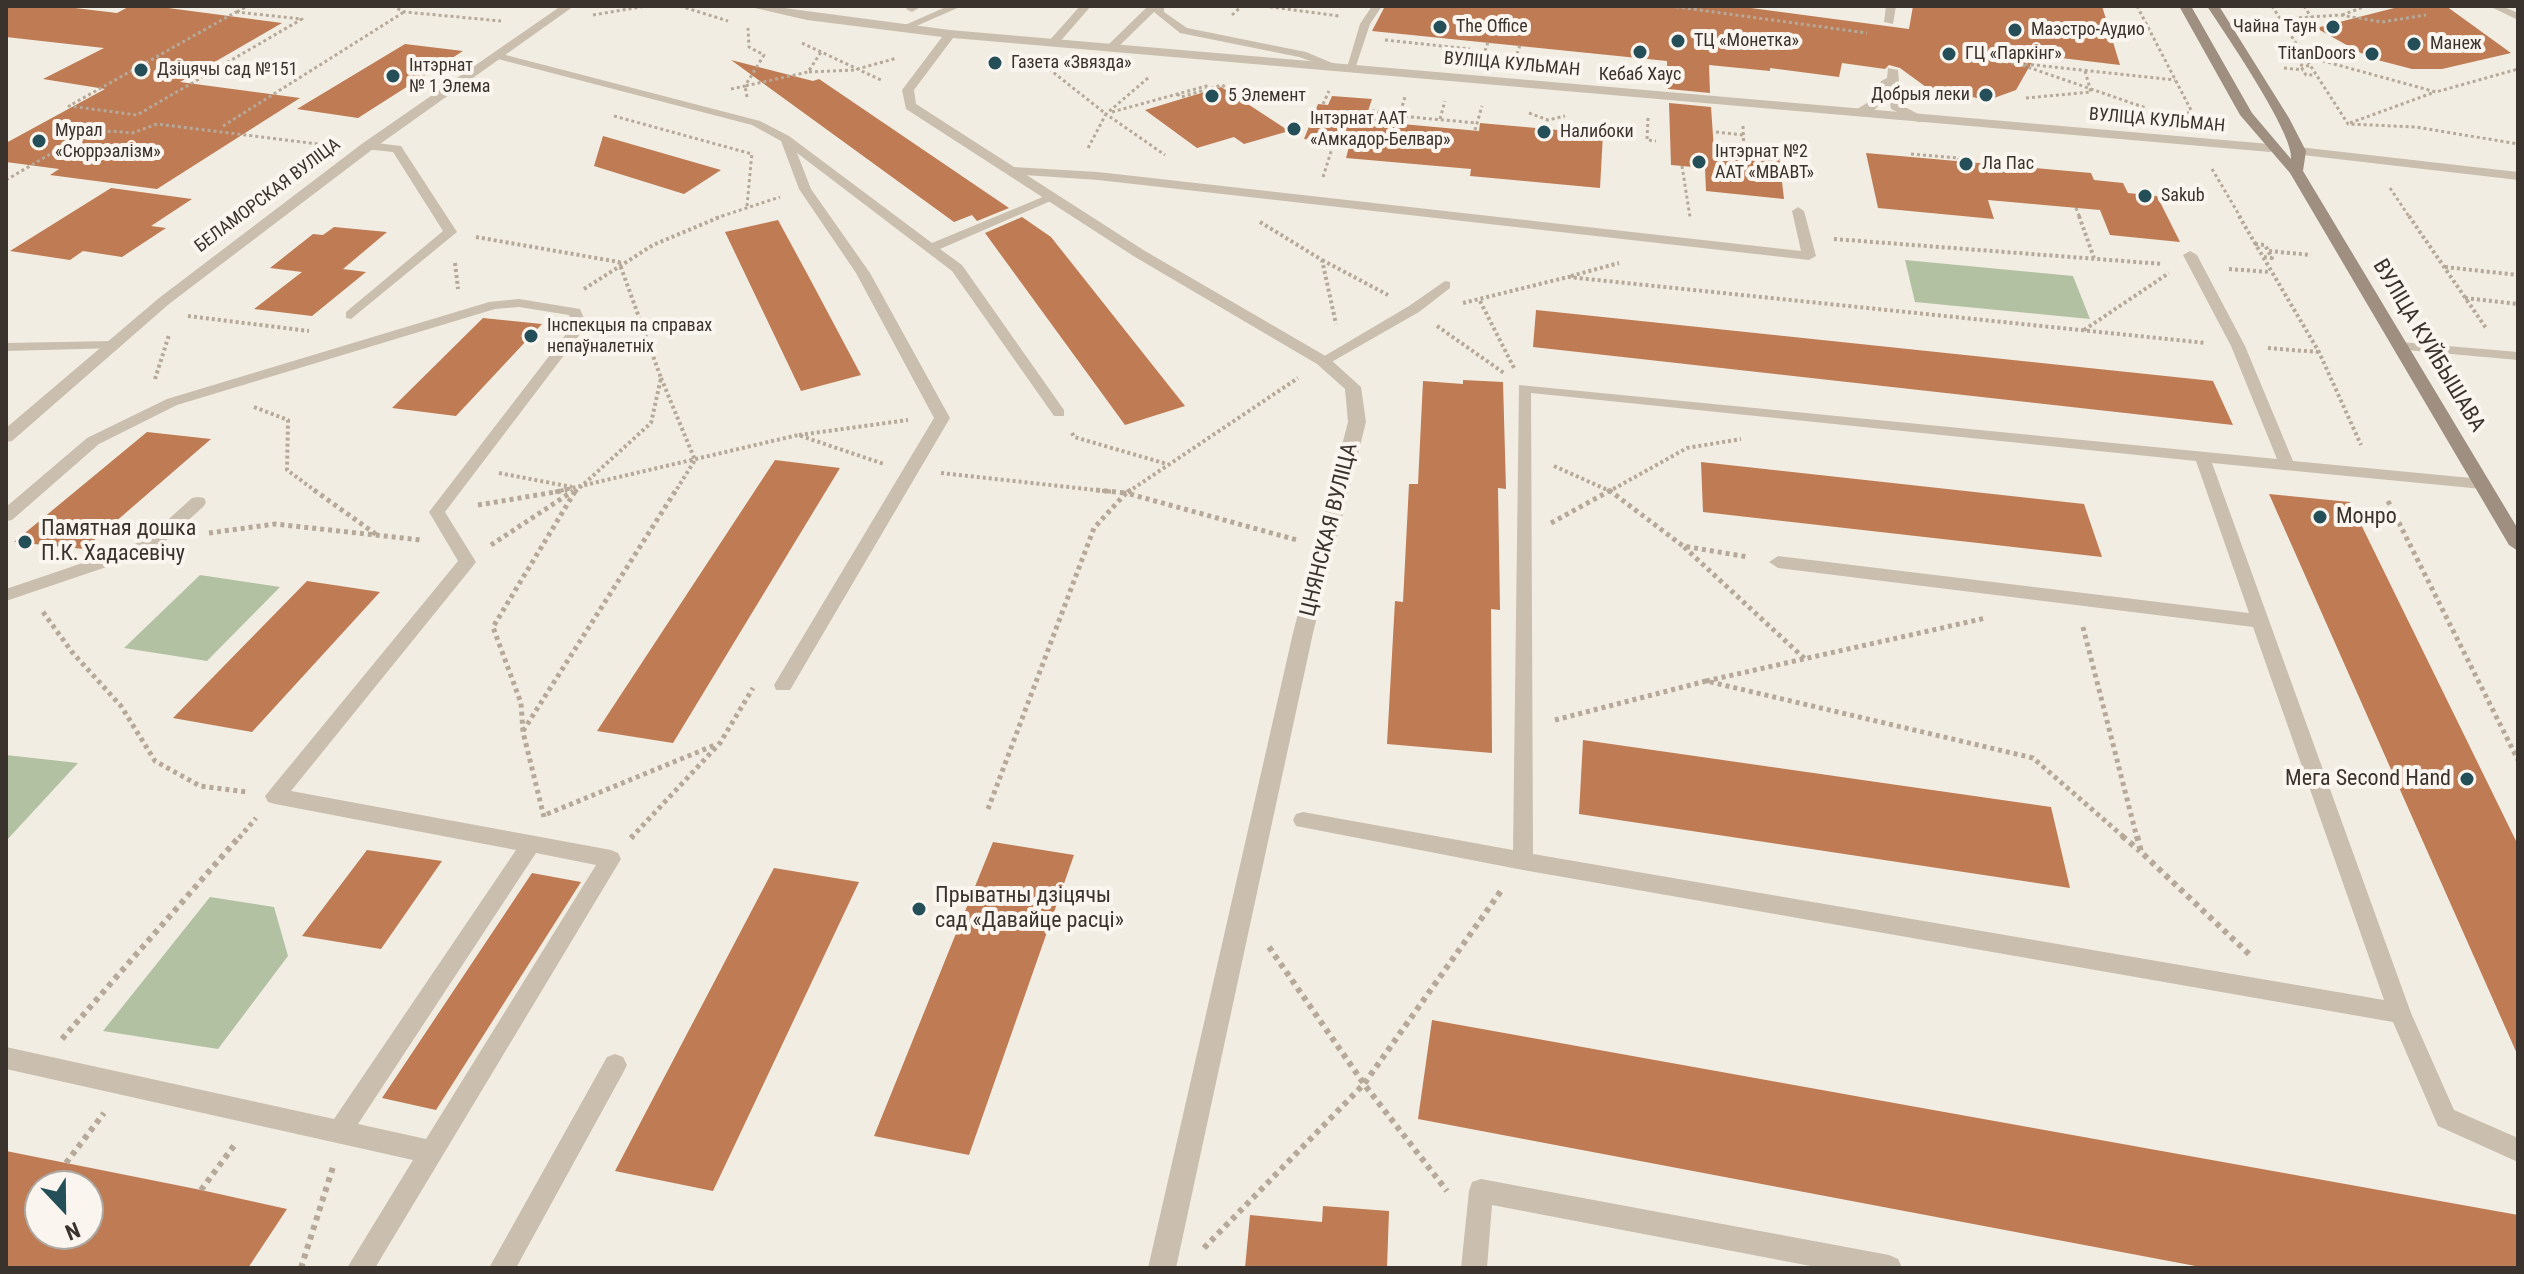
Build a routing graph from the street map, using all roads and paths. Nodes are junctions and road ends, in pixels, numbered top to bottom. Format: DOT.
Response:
graph roads {
  1 [pos="247,6"];
  2 [pos="392,6"];
  3 [pos="555,6"];
  4 [pos="568,6"];
  5 [pos="752,6"];
  6 [pos="957,6"];
  7 [pos="1086,6"];
  8 [pos="1156,6"];
  9 [pos="1264,6"];
  10 [pos="1377,6"];
  11 [pos="1891,6"];
  12 [pos="2137,6"];
  13 [pos="2185,6"];
  14 [pos="2213,6"];
  15 [pos="2272,6"];
  16 [pos="2304,6"];
  17 [pos="2367,6"];
  18 [pos="2494,6"];
  19 [pos="1673,7"];
  20 [pos="236,12"];
  21 [pos="405,12"];
  22 [pos="2340,15"];
  23 [pos="2426,15"];
  24 [pos="2311,17"];
  25 [pos="2518,17"];
  26 [pos="1368,19"];
  27 [pos="2281,19"];
  28 [pos="1889,22"];
  29 [pos="540,24"];
  30 [pos="901,29"];
  31 [pos="1871,33"];
  32 [pos="950,34"];
  33 [pos="1488,42"];
  34 [pos="1053,43"];
  35 [pos="1520,45"];
  36 [pos="1112,47"];
  37 [pos="1485,51"];
  38 [pos="1517,54"];
  39 [pos="910,55"];
  40 [pos="498,56"];
  41 [pos="2304,56"];
  42 [pos="1039,60"];
  43 [pos="1999,62"];
  44 [pos="2016,63"];
  45 [pos="2309,66"];
  46 [pos="1344,68"];
  47 [pos="2518,69"];
  48 [pos="1156,71"];
  49 [pos="2085,71"];
  50 [pos="808,72"];
  51 [pos="2315,75"];
  52 [pos="2175,80"];
  53 [pos="1229,81"];
  54 [pos="1306,88"];
  55 [pos="2091,92"];
  56 [pos="2436,92"];
  57 [pos="1177,94"];
  58 [pos="2018,99"];
  59 [pos="2151,110"];
  60 [pos="2191,110"];
  61 [pos="1372,111"];
  62 [pos="1551,111"];
  63 [pos="1107,114"];
  64 [pos="1856,114"];
  65 [pos="1400,115"];
  66 [pos="1922,120"];
  67 [pos="1743,121"];
  68 [pos="1397,123"];
  69 [pos="2348,124"];
  70 [pos="223,126"];
  71 [pos="1544,129"];
  72 [pos="1475,130"];
  73 [pos="1647,134"];
  74 [pos="1716,135"];
  75 [pos="1743,135"];
  76 [pos="779,136"];
  77 [pos="1336,136"];
  78 [pos="1656,141"];
  79 [pos="2518,144"];
  80 [pos="339,146"];
  81 [pos="368,146"];
  82 [pos="2270,148"];
  83 [pos="2299,151"];
  84 [pos="1744,153"];
  85 [pos="1911,154"];
  86 [pos="1959,162"];
  87 [pos="1682,166"];
  88 [pos="1013,171"];
  89 [pos="2296,171"];
  90 [pos="1098,176"];
  91 [pos="2518,176"];
  92 [pos="6,180"];
  93 [pos="2387,183"];
  94 [pos="805,189"];
  95 [pos="1319,189"];
  96 [pos="1054,197"];
  97 [pos="747,206"];
  98 [pos="2076,208"];
  99 [pos="1798,211"];
  100 [pos="1257,220"];
  101 [pos="1691,228"];
  102 [pos="450,232"];
  103 [pos="1804,236"];
  104 [pos="2254,244"];
  105 [pos="930,248"];
  106 [pos="2261,257"];
  107 [pos="2094,258"];
  108 [pos="619,262"];
  109 [pos="2188,263"];
  110 [pos="2444,267"];
  111 [pos="2270,272"];
  112 [pos="2518,275"];
  113 [pos="1445,285"];
  114 [pos="2465,298"];
  115 [pos="164,301"];
  116 [pos="2518,304"];
  117 [pos="558,309"];
  118 [pos="462,314"];
  119 [pos="175,315"];
  120 [pos="351,315"];
  121 [pos="2083,331"];
  122 [pos="114,345"];
  123 [pos="2238,346"];
  124 [pos="2400,346"];
  125 [pos="6,347"];
  126 [pos="1341,348"];
  127 [pos="2319,352"];
  128 [pos="2511,355"];
  129 [pos="1323,361"];
  130 [pos="661,378"];
  131 [pos="1524,388"];
  132 [pos="209,391"];
  133 [pos="1059,413"];
  134 [pos="144,414"];
  135 [pos="942,418"];
  136 [pos="798,435"];
  137 [pos="6,437"];
  138 [pos="1746,438"];
  139 [pos="1524,454"];
  140 [pos="2202,457"];
  141 [pos="695,460"];
  142 [pos="1168,465"];
  143 [pos="2287,465"];
  144 [pos="470,468"];
  145 [pos="910,470"];
  146 [pos="2482,484"];
  147 [pos="577,488"];
  148 [pos="1610,490"];
  149 [pos="1126,493"];
  150 [pos="198,502"];
  151 [pos="437,512"];
  152 [pos="6,516"];
  153 [pos="378,535"];
  154 [pos="1523,539"];
  155 [pos="156,540"];
  156 [pos="2518,545"];
  157 [pos="1683,546"];
  158 [pos="1324,547"];
  159 [pos="462,553"];
  160 [pos="1778,562"];
  161 [pos="27,589"];
  162 [pos="6,595"];
  163 [pos="2076,598"];
  164 [pos="2001,615"];
  165 [pos="2260,621"];
  166 [pos="1805,659"];
  167 [pos="1706,681"];
  168 [pos="783,685"];
  169 [pos="1523,728"];
  170 [pos="523,732"];
  171 [pos="720,743"];
  172 [pos="275,796"];
  173 [pos="988,809"];
  174 [pos="545,815"];
  175 [pos="531,817"];
  176 [pos="1303,820"];
  177 [pos="530,845"];
  178 [pos="2141,852"];
  179 [pos="1523,861"];
  180 [pos="1260,934"];
  181 [pos="2292,993"];
  182 [pos="2400,1013"];
  183 [pos="6,1058"];
  184 [pos="39,1065"];
  185 [pos="615,1065"];
  186 [pos="1364,1084"];
  187 [pos="126,1085"];
  188 [pos="258,1114"];
  189 [pos="339,1132"];
  190 [pos="2518,1150"];
  191 [pos="431,1152"];
  192 [pos="66,1163"];
  193 [pos="333,1167"];
  194 [pos="201,1190"];
  195 [pos="1478,1229"];
  196 [pos="1195,1257"];
  197 [pos="301,1268"];
  198 [pos="360,1268"];
  199 [pos="502,1268"];
  200 [pos="1162,1268"];
  201 [pos="1474,1268"];
  202 [pos="1889,1268"];
  1 -- 20 [label="path"];
  2 -- 21 [label="path"];
  3 -- 4 [label="lane"];
  4 -- 29 [label="street, БЕЛАМОРСКАЯ ВУЛІЦА"];
  5 -- 30 [label="street, ВУЛІЦА КУЛЬМАН"];
  6 -- 30 [label="lane"];
  7 -- 34 [label="lane"];
  8 -- 36 [label="lane"];
  8 -- 46 [label="lane"];
  9 -- 26 [label="path"];
  10 -- 26 [label="lane"];
  11 -- 28 [label="lane"];
  12 -- 52 [label="path"];
  13 -- 82 [label="main road, ВУЛІЦА КУЙБЫШАВА"];
  14 -- 83 [label="main road"];
  15 -- 27 [label="path"];
  16 -- 24 [label="path"];
  17 -- 22 [label="path"];
  18 -- 25 [label="lane"];
  19 -- 31 [label="path"];
  20 -- 20 [label="path"];
  21 -- 29 [label="path"];
  21 -- 70 [label="path"];
  22 -- 23 [label="path"];
  22 -- 24 [label="path"];
  24 -- 27 [label="path"];
  26 -- 46 [label="lane"];
  27 -- 41 [label="path"];
  29 -- 40 [label="street, БЕЛАМОРСКАЯ ВУЛІЦА"];
  30 -- 32 [label="street, ВУЛІЦА КУЛЬМАН"];
  32 -- 34 [label="street, ВУЛІЦА КУЛЬМАН"];
  32 -- 88 [label="street, ЦНЯНСКАЯ ВУЛІЦА"];
  33 -- 37 [label="path"];
  34 -- 36 [label="street, ВУЛІЦА КУЛЬМАН"];
  35 -- 38 [label="path"];
  36 -- 46 [label="street, ВУЛІЦА КУЛЬМАН"];
  39 -- 50 [label="path"];
  40 -- 76 [label="lane"];
  40 -- 81 [label="street, БЕЛАМОРСКАЯ ВУЛІЦА"];
  41 -- 45 [label="path"];
  41 -- 56 [label="path"];
  42 -- 63 [label="path"];
  43 -- 44 [label="path"];
  44 -- 49 [label="path"];
  44 -- 55 [label="path"];
  45 -- 51 [label="path"];
  45 -- 51 [label="path"];
  46 -- 64 [label="street, ВУЛІЦА КУЛЬМАН"];
  47 -- 56 [label="path"];
  48 -- 63 [label="path"];
  49 -- 52 [label="path"];
  49 -- 55 [label="path"];
  51 -- 69 [label="path"];
  52 -- 60 [label="path"];
  53 -- 57 [label="path"];
  54 -- 57 [label="path"];
  55 -- 58 [label="path"];
  55 -- 59 [label="path"];
  56 -- 69 [label="path"];
  57 -- 63 [label="path"];
  61 -- 65 [label="path"];
  62 -- 71 [label="path"];
  63 -- 90 [label="path"];
  64 -- 66 [label="street, ВУЛІЦА КУЛЬМАН"];
  64 -- 66 [label="lane"];
  65 -- 68 [label="path"];
  65 -- 72 [label="path"];
  66 -- 82 [label="street, ВУЛІЦА КУЛЬМАН"];
  67 -- 75 [label="path"];
  69 -- 79 [label="path"];
  73 -- 78 [label="path"];
  74 -- 75 [label="path"];
  75 -- 84 [label="path"];
  76 -- 94 [label="lane"];
  76 -- 97 [label="path"];
  76 -- 105 [label="lane"];
  77 -- 95 [label="path"];
  80 -- 92 [label="path"];
  81 -- 102 [label="lane"];
  81 -- 115 [label="street, БЕЛАМОРСКАЯ ВУЛІЦА"];
  82 -- 83 [label="main road"];
  82 -- 89 [label="main road, ВУЛІЦА КУЙБЫШАВА"];
  83 -- 89 [label="main road"];
  83 -- 91 [label="street"];
  85 -- 86 [label="path"];
  87 -- 101 [label="path"];
  88 -- 90 [label="lane"];
  88 -- 96 [label="street, ЦНЯНСКАЯ ВУЛІЦА"];
  89 -- 124 [label="main road, ВУЛІЦА КУЙБЫШАВА"];
  90 -- 103 [label="lane"];
  93 -- 110 [label="path"];
  94 -- 97 [label="path"];
  94 -- 135 [label="lane"];
  96 -- 105 [label="lane"];
  96 -- 129 [label="street, ЦНЯНСКАЯ ВУЛІЦА"];
  97 -- 108 [label="path"];
  98 -- 107 [label="path"];
  99 -- 103 [label="lane"];
  100 -- 126 [label="path"];
  102 -- 108 [label="path"];
  102 -- 118 [label="path"];
  102 -- 120 [label="lane"];
  103 -- 107 [label="path"];
  104 -- 106 [label="path"];
  105 -- 133 [label="lane"];
  107 -- 109 [label="path"];
  108 -- 117 [label="path"];
  108 -- 130 [label="path"];
  109 -- 111 [label="path"];
  109 -- 121 [label="path"];
  109 -- 123 [label="lane"];
  110 -- 112 [label="path"];
  110 -- 114 [label="path"];
  113 -- 126 [label="lane"];
  114 -- 116 [label="path"];
  114 -- 128 [label="path"];
  115 -- 119 [label="path"];
  115 -- 122 [label="street, БЕЛАМОРСКАЯ ВУЛІЦА"];
  117 -- 118 [label="lane"];
  117 -- 144 [label="lane"];
  118 -- 132 [label="lane"];
  119 -- 120 [label="path"];
  119 -- 134 [label="path"];
  121 -- 123 [label="path"];
  121 -- 131 [label="path"];
  122 -- 125 [label="lane"];
  122 -- 137 [label="street, БЕЛАМОРСКАЯ ВУЛІЦА"];
  123 -- 127 [label="path"];
  123 -- 143 [label="lane"];
  124 -- 128 [label="lane"];
  124 -- 146 [label="main road, ВУЛІЦА КУЙБЫШАВА"];
  126 -- 129 [label="lane"];
  129 -- 142 [label="path"];
  129 -- 158 [label="street, ЦНЯНСКАЯ ВУЛІЦА"];
  130 -- 141 [label="path"];
  130 -- 147 [label="path"];
  131 -- 139 [label="lane"];
  131 -- 140 [label="lane"];
  132 -- 134 [label="lane"];
  132 -- 153 [label="path"];
  133 -- 142 [label="path"];
  134 -- 152 [label="lane"];
  135 -- 136 [label="path"];
  135 -- 145 [label="lane"];
  136 -- 141 [label="path"];
  136 -- 145 [label="path"];
  138 -- 148 [label="path"];
  139 -- 148 [label="path"];
  139 -- 154 [label="lane"];
  140 -- 143 [label="lane"];
  140 -- 165 [label="lane"];
  141 -- 147 [label="path"];
  141 -- 170 [label="path"];
  142 -- 149 [label="path"];
  143 -- 146 [label="lane"];
  144 -- 147 [label="path"];
  144 -- 151 [label="lane"];
  145 -- 149 [label="path"];
  145 -- 168 [label="lane"];
  146 -- 156 [label="main road, ВУЛІЦА КУЙБЫШАВА"];
  147 -- 151 [label="path"];
  147 -- 159 [label="path"];
  147 -- 170 [label="path"];
  148 -- 154 [label="path"];
  148 -- 157 [label="path"];
  149 -- 158 [label="path"];
  149 -- 173 [label="path"];
  150 -- 155 [label="lane"];
  151 -- 159 [label="lane"];
  153 -- 155 [label="path"];
  153 -- 159 [label="path"];
  154 -- 169 [label="lane"];
  155 -- 161 [label="lane"];
  157 -- 160 [label="path"];
  157 -- 166 [label="path"];
  158 -- 200 [label="street, ЦНЯНСКАЯ ВУЛІЦА"];
  159 -- 172 [label="lane"];
  160 -- 163 [label="lane"];
  161 -- 162 [label="lane"];
  161 -- 172 [label="path"];
  163 -- 165 [label="lane"];
  163 -- 178 [label="path"];
  164 -- 166 [label="path"];
  165 -- 182 [label="lane"];
  166 -- 167 [label="path"];
  167 -- 169 [label="path"];
  167 -- 178 [label="path"];
  169 -- 179 [label="lane"];
  170 -- 174 [label="path"];
  171 -- 174 [label="path"];
  172 -- 177 [label="lane"];
  172 -- 184 [label="path"];
  174 -- 175 [label="path"];
  174 -- 177 [label="path"];
  176 -- 179 [label="lane"];
  177 -- 189 [label="lane"];
  177 -- 191 [label="lane"];
  178 -- 181 [label="path"];
  179 -- 181 [label="lane"];
  179 -- 186 [label="path"];
  180 -- 186 [label="path"];
  181 -- 182 [label="lane"];
  182 -- 190 [label="lane"];
  183 -- 184 [label="lane"];
  184 -- 187 [label="lane"];
  185 -- 199 [label="lane"];
  186 -- 195 [label="path"];
  186 -- 196 [label="path"];
  187 -- 188 [label="lane"];
  187 -- 192 [label="path"];
  188 -- 189 [label="lane"];
  188 -- 194 [label="path"];
  189 -- 191 [label="lane"];
  191 -- 198 [label="lane"];
  193 -- 197 [label="path"];
  195 -- 201 [label="lane"];
  195 -- 202 [label="lane"];
}
